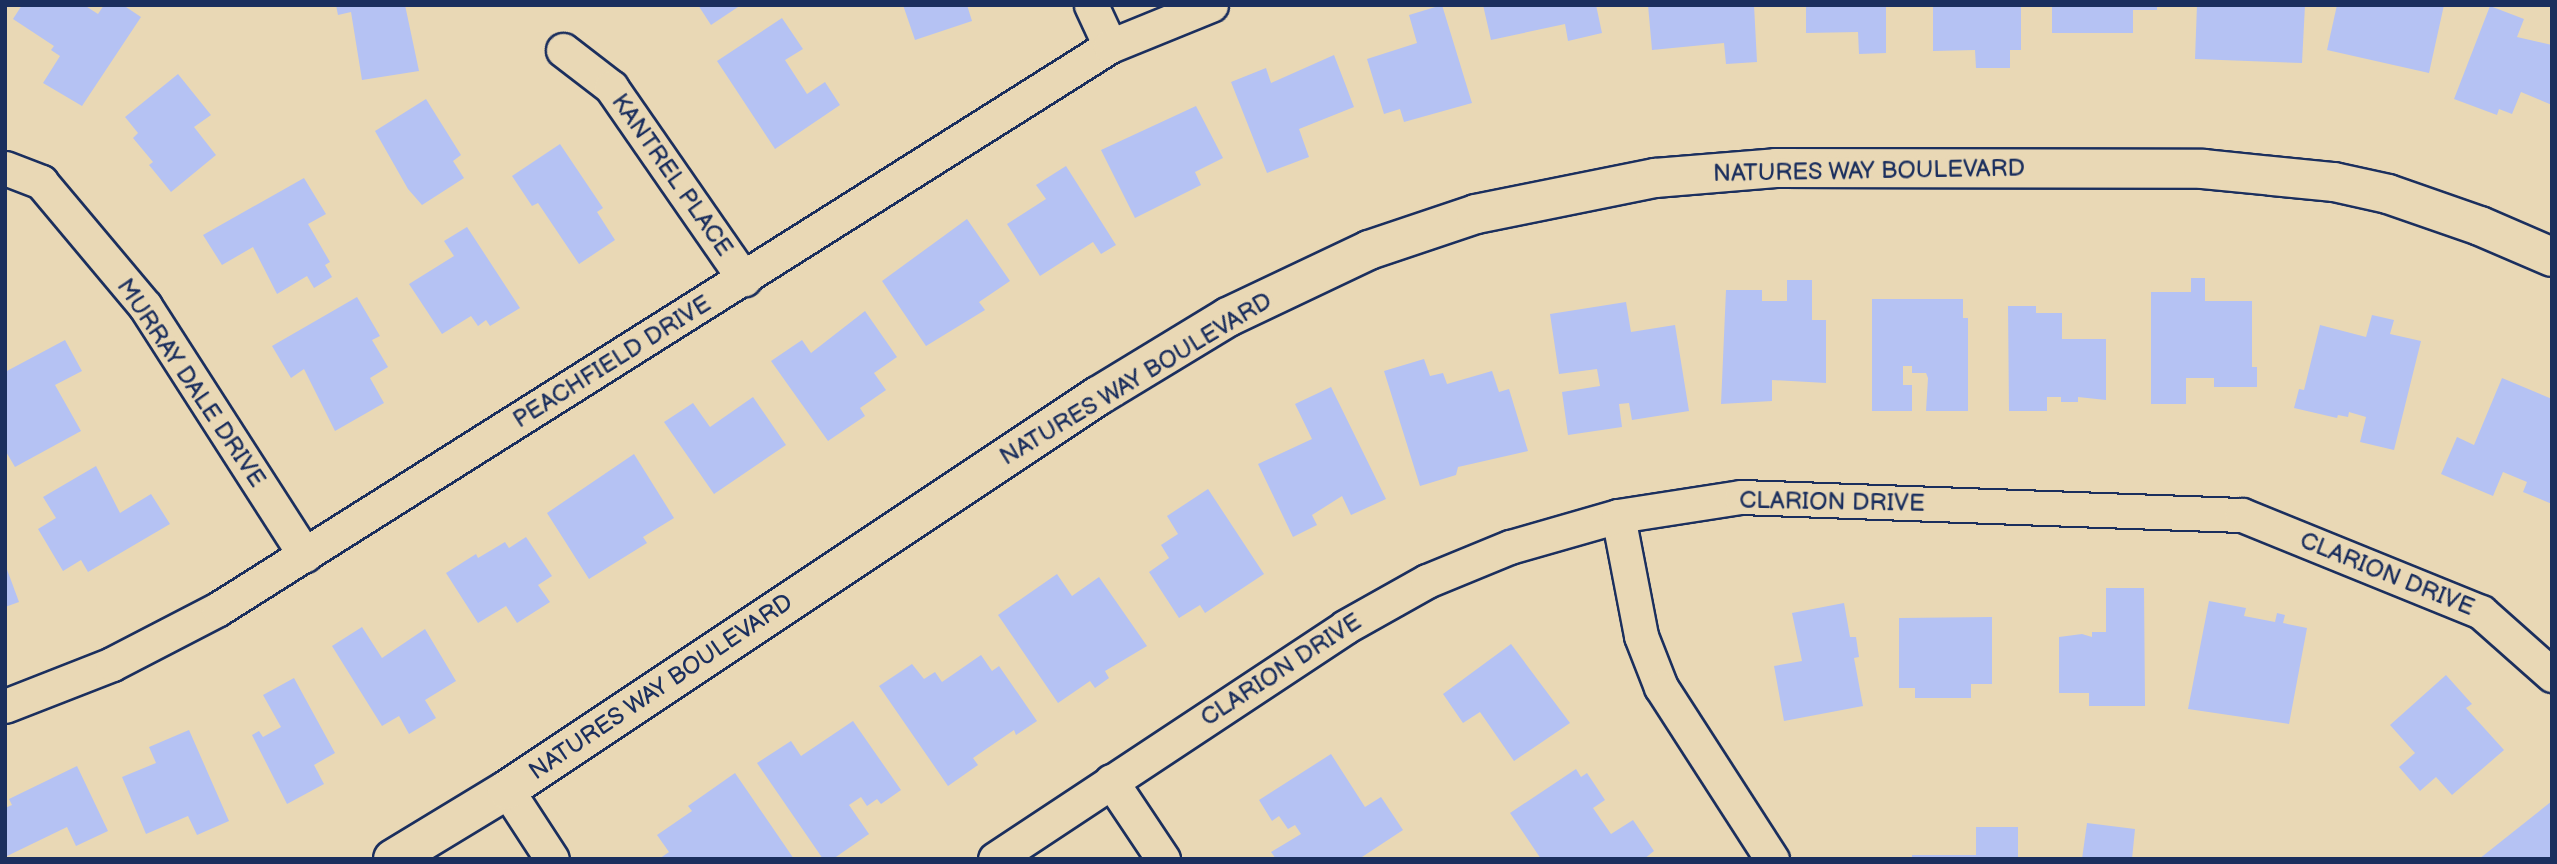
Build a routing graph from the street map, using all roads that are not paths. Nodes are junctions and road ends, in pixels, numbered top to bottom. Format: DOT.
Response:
graph roads {
  1 [pos="1091,5"];
  2 [pos="1211,5"];
  3 [pos="1110,46"];
  4 [pos="563,50"];
  5 [pos="5,168"];
  6 [pos="2552,257"];
  7 [pos="744,279"];
  8 [pos="1618,516"];
  9 [pos="305,555"];
  10 [pos="2552,674"];
  11 [pos="5,706"];
  12 [pos="1111,781"];
  13 [pos="507,790"];
  14 [pos="393,859"];
  15 [pos="552,859"];
  16 [pos="995,859"];
  17 [pos="1163,859"];
  18 [pos="1772,859"];
  1 -- 3 [label="street"];
  2 -- 3 [label="street, PEACHFIELD DRIVE"];
  3 -- 7 [label="street, PEACHFIELD DRIVE"];
  4 -- 7 [label="street, KANTREL PLACE"];
  5 -- 9 [label="street, MURRAY DALE DRIVE"];
  6 -- 13 [label="street, NATURES WAY BOULEVARD"];
  7 -- 9 [label="street, PEACHFIELD DRIVE"];
  8 -- 10 [label="street, CLARION DRIVE"];
  8 -- 12 [label="street, CLARION DRIVE"];
  8 -- 18 [label="street"];
  9 -- 11 [label="street, PEACHFIELD DRIVE"];
  12 -- 16 [label="street, CLARION DRIVE"];
  12 -- 17 [label="street"];
  13 -- 14 [label="street, NATURES WAY BOULEVARD"];
  13 -- 15 [label="street"];
}
